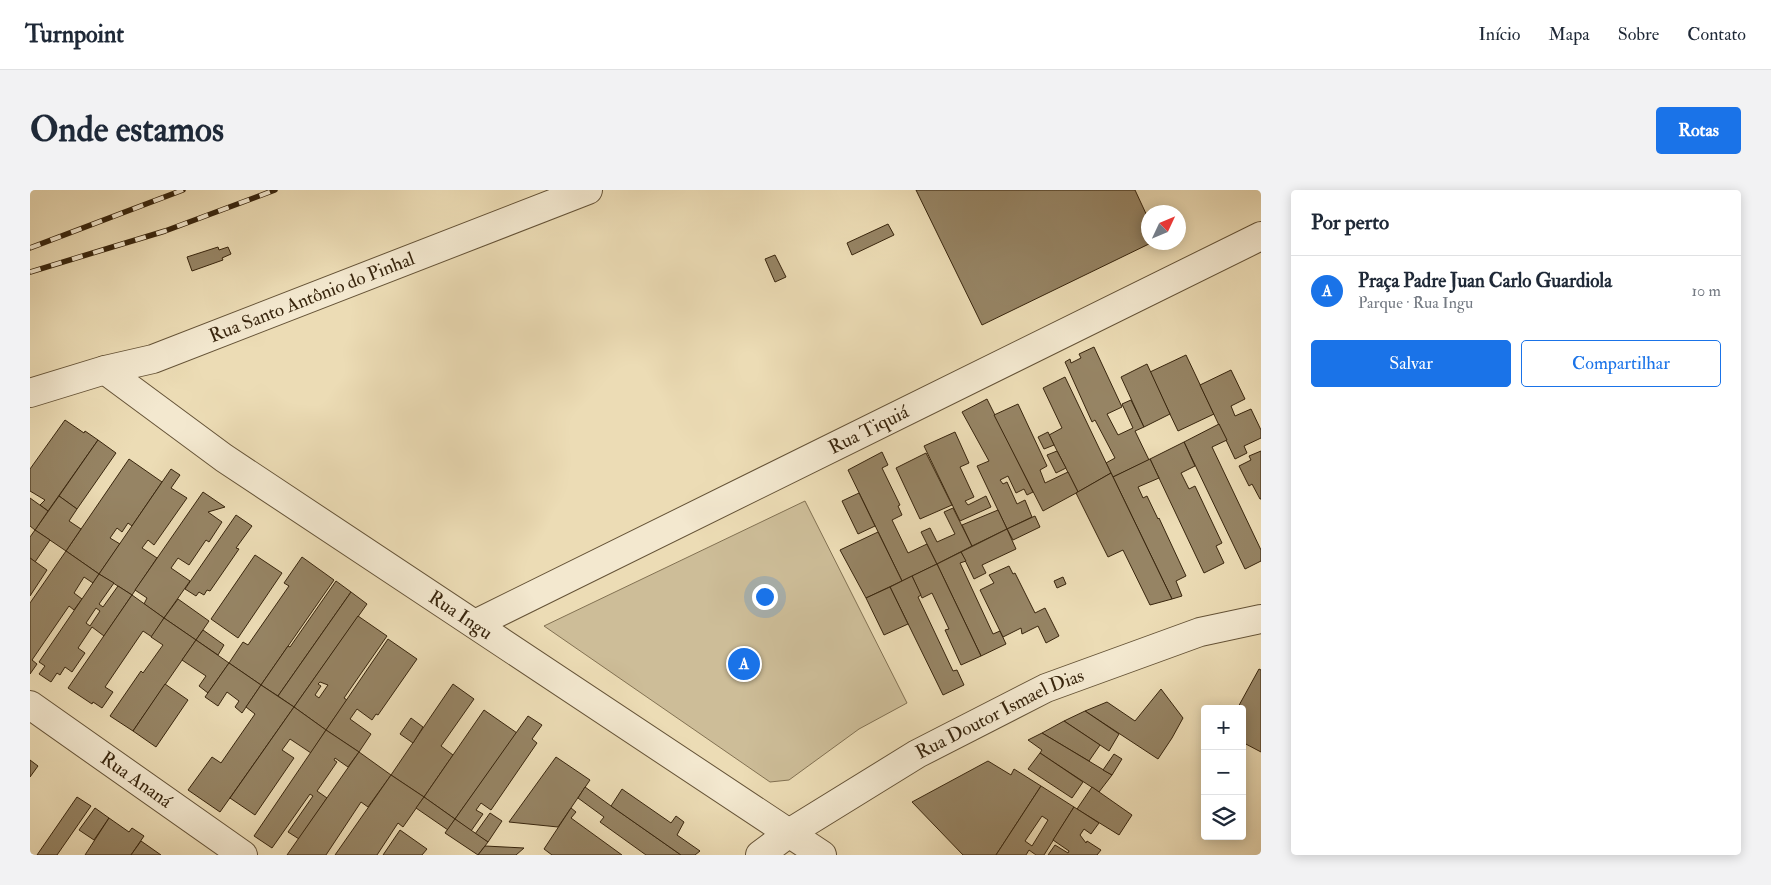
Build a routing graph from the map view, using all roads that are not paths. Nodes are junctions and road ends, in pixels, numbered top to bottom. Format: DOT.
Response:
graph roads {
  1 [pos="588,190"];
  2 [pos="1261,236"];
  3 [pos="105,370"];
  4 [pos="30,393"];
  5 [pos="1261,619"];
  6 [pos="475,624"];
  7 [pos="30,705"];
  8 [pos="789,833"];
  9 [pos="243,855"];
  10 [pos="760,855"];
  11 [pos="822,855"];
  1 -- 3 [label="street, Rua Santo Antônio do Pinhal"];
  2 -- 6 [label="street, Rua Tiquiá"];
  3 -- 4 [label="street, Rua Santo Antônio do Pinhal"];
  3 -- 6 [label="street, Rua Ingu"];
  5 -- 8 [label="street, Rua Doutor Ismael Dias"];
  6 -- 8 [label="street, Rua Ingu"];
  7 -- 9 [label="street, Rua Ananá"];
  8 -- 10 [label="street, Rua Doutor Ismael Dias"];
  8 -- 11 [label="street, Rua Ingu"];
}
